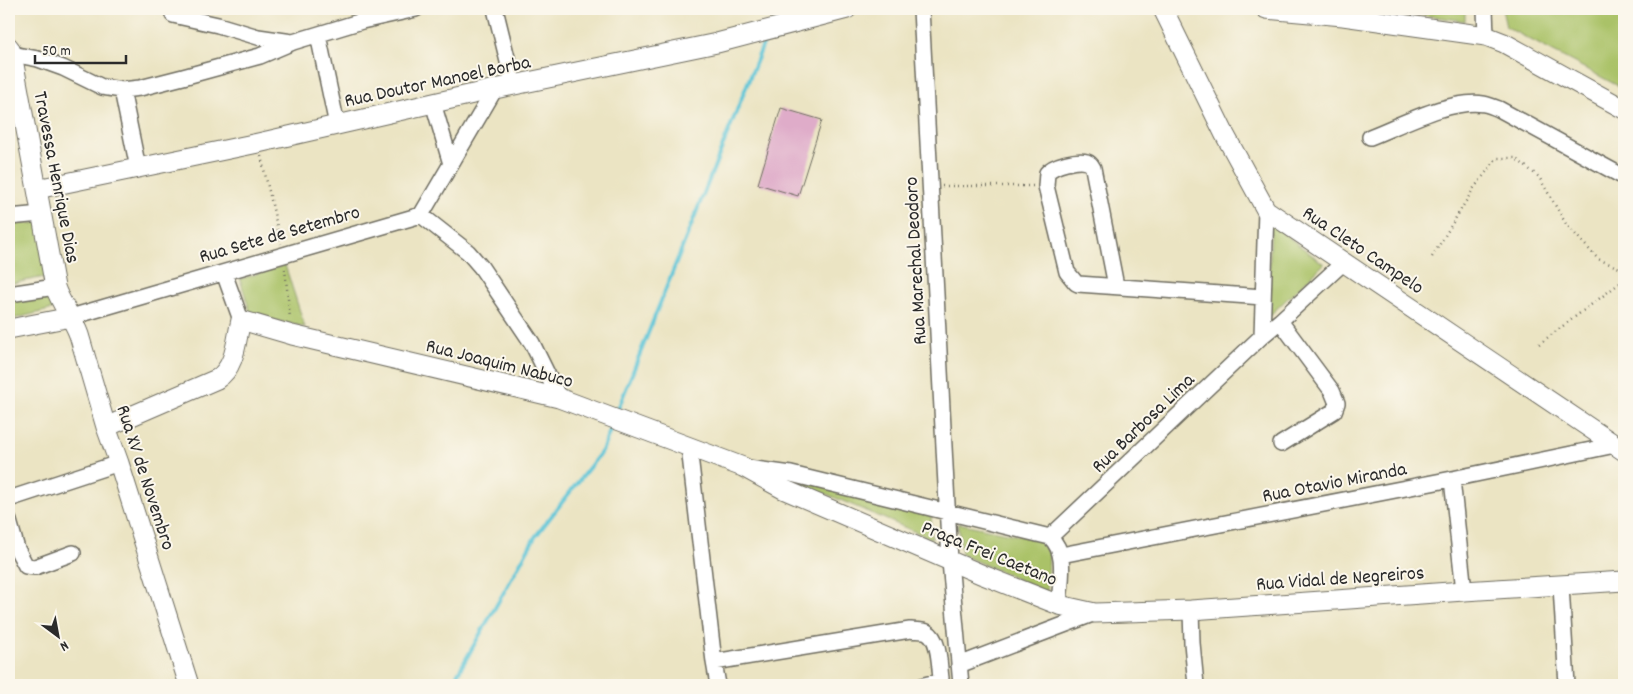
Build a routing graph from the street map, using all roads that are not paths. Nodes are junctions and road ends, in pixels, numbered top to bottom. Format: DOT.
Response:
graph roads {
  1 [pos="416,9"];
  2 [pos="496,9"];
  3 [pos="847,9"];
  4 [pos="921,9"];
  5 [pos="1164,9"];
  6 [pos="1266,9"];
  7 [pos="1485,9"];
  8 [pos="1344,12"];
  9 [pos="173,15"];
  10 [pos="318,35"];
  11 [pos="1493,38"];
  12 [pos="293,42"];
  13 [pos="10,52"];
  14 [pos="514,86"];
  15 [pos="495,89"];
  16 [pos="122,90"];
  17 [pos="433,104"];
  18 [pos="1624,110"];
  19 [pos="336,125"];
  20 [pos="1370,137"];
  21 [pos="451,164"];
  22 [pos="138,168"];
  23 [pos="1624,177"];
  24 [pos="36,189"];
  25 [pos="1266,210"];
  26 [pos="41,214"];
  27 [pos="421,215"];
  28 [pos="9,217"];
  29 [pos="1344,262"];
  30 [pos="224,273"];
  31 [pos="1116,286"];
  32 [pos="55,287"];
  33 [pos="9,294"];
  34 [pos="1263,297"];
  35 [pos="71,317"];
  36 [pos="241,320"];
  37 [pos="1280,321"];
  38 [pos="9,329"];
  39 [pos="1262,336"];
  40 [pos="566,401"];
  41 [pos="106,428"];
  42 [pos="1281,444"];
  43 [pos="690,447"];
  44 [pos="1620,448"];
  45 [pos="119,463"];
  46 [pos="743,467"];
  47 [pos="1452,479"];
  48 [pos="9,500"];
  49 [pos="948,512"];
  50 [pos="9,521"];
  51 [pos="1050,537"];
  52 [pos="73,553"];
  53 [pos="1061,555"];
  54 [pos="950,561"];
  55 [pos="1624,581"];
  56 [pos="1561,586"];
  57 [pos="1464,591"];
  58 [pos="1059,605"];
  59 [pos="1191,610"];
  60 [pos="1095,613"];
  61 [pos="714,662"];
  62 [pos="940,675"];
  63 [pos="960,675"];
  64 [pos="189,685"];
  65 [pos="718,685"];
  66 [pos="924,685"];
  67 [pos="1196,685"];
  68 [pos="1567,685"];
  1 -- 10 [label="street"];
  2 -- 14 [label="street"];
  3 -- 14 [label="street, Rua Doutor Manoel Borba"];
  4 -- 49 [label="street, Rua Marechal Deodoro"];
  5 -- 25 [label="street, Rua Cleto Campelo"];
  6 -- 8 [label="street"];
  7 -- 11 [label="street"];
  8 -- 11 [label="street"];
  9 -- 12 [label="street"];
  10 -- 12 [label="street"];
  10 -- 19 [label="street"];
  11 -- 18 [label="street"];
  12 -- 16 [label="street"];
  13 -- 16 [label="street"];
  13 -- 24 [label="street, Travessa Henrique Dias"];
  14 -- 15 [label="street, Rua Doutor Manoel Borba"];
  15 -- 17 [label="street, Rua Doutor Manoel Borba"];
  15 -- 21 [label="street"];
  16 -- 22 [label="street"];
  17 -- 19 [label="street, Rua Doutor Manoel Borba"];
  17 -- 21 [label="street"];
  19 -- 22 [label="street, Rua Doutor Manoel Borba"];
  20 -- 23 [label="street"];
  21 -- 27 [label="street"];
  22 -- 24 [label="street, Rua Doutor Manoel Borba"];
  24 -- 26 [label="street, Travessa Henrique Dias"];
  25 -- 29 [label="street, Rua Cleto Campelo"];
  25 -- 34 [label="street"];
  26 -- 28 [label="street"];
  26 -- 32 [label="street, Travessa Henrique Dias"];
  27 -- 30 [label="street, Rua Sete de Setembro"];
  27 -- 40 [label="street"];
  29 -- 37 [label="street, Rua Barbosa Lima"];
  29 -- 44 [label="street, Rua Cleto Campelo"];
  30 -- 35 [label="street, Rua Sete de Setembro"];
  30 -- 36 [label="street"];
  31 -- 31 [label="street"];
  31 -- 34 [label="street"];
  32 -- 33 [label="street"];
  32 -- 35 [label="street, Rua XV de Novembro"];
  34 -- 39 [label="street"];
  35 -- 38 [label="street, Rua Sete de Setembro"];
  35 -- 41 [label="street, Rua XV de Novembro"];
  36 -- 40 [label="street, Rua Joaquim Nabuco"];
  36 -- 41 [label="street"];
  37 -- 39 [label="street, Rua Barbosa Lima"];
  37 -- 42 [label="street"];
  39 -- 51 [label="street, Rua Barbosa Lima"];
  40 -- 43 [label="street, Rua Joaquim Nabuco"];
  41 -- 45 [label="street, Rua XV de Novembro"];
  43 -- 46 [label="street, Rua Joaquim Nabuco"];
  43 -- 61 [label="street"];
  44 -- 47 [label="street, Rua Otavio Miranda"];
  45 -- 48 [label="street"];
  45 -- 64 [label="street, Rua XV de Novembro"];
  46 -- 49 [label="street, Praça Frei Caetano"];
  46 -- 54 [label="street, Praça Frei Caetano"];
  47 -- 53 [label="street, Rua Otavio Miranda"];
  47 -- 57 [label="street"];
  49 -- 51 [label="street, Praça Frei Caetano"];
  49 -- 54 [label="street, Rua Marechal Deodoro"];
  50 -- 52 [label="street"];
  51 -- 53 [label="street, Praça Frei Caetano"];
  53 -- 58 [label="street, Praça Frei Caetano"];
  54 -- 58 [label="street, Praça Frei Caetano"];
  54 -- 63 [label="street, Rua Marechal Deodoro"];
  55 -- 56 [label="street, Rua Vidal de Negreiros"];
  56 -- 57 [label="street, Rua Vidal de Negreiros"];
  56 -- 68 [label="street"];
  57 -- 59 [label="street, Rua Vidal de Negreiros"];
  58 -- 60 [label="street, Rua Vidal de Negreiros"];
  59 -- 60 [label="street, Rua Vidal de Negreiros"];
  59 -- 67 [label="street"];
  60 -- 63 [label="street"];
  61 -- 62 [label="street"];
  61 -- 65 [label="street"];
  62 -- 63 [label="street"];
  62 -- 66 [label="street"];
}
